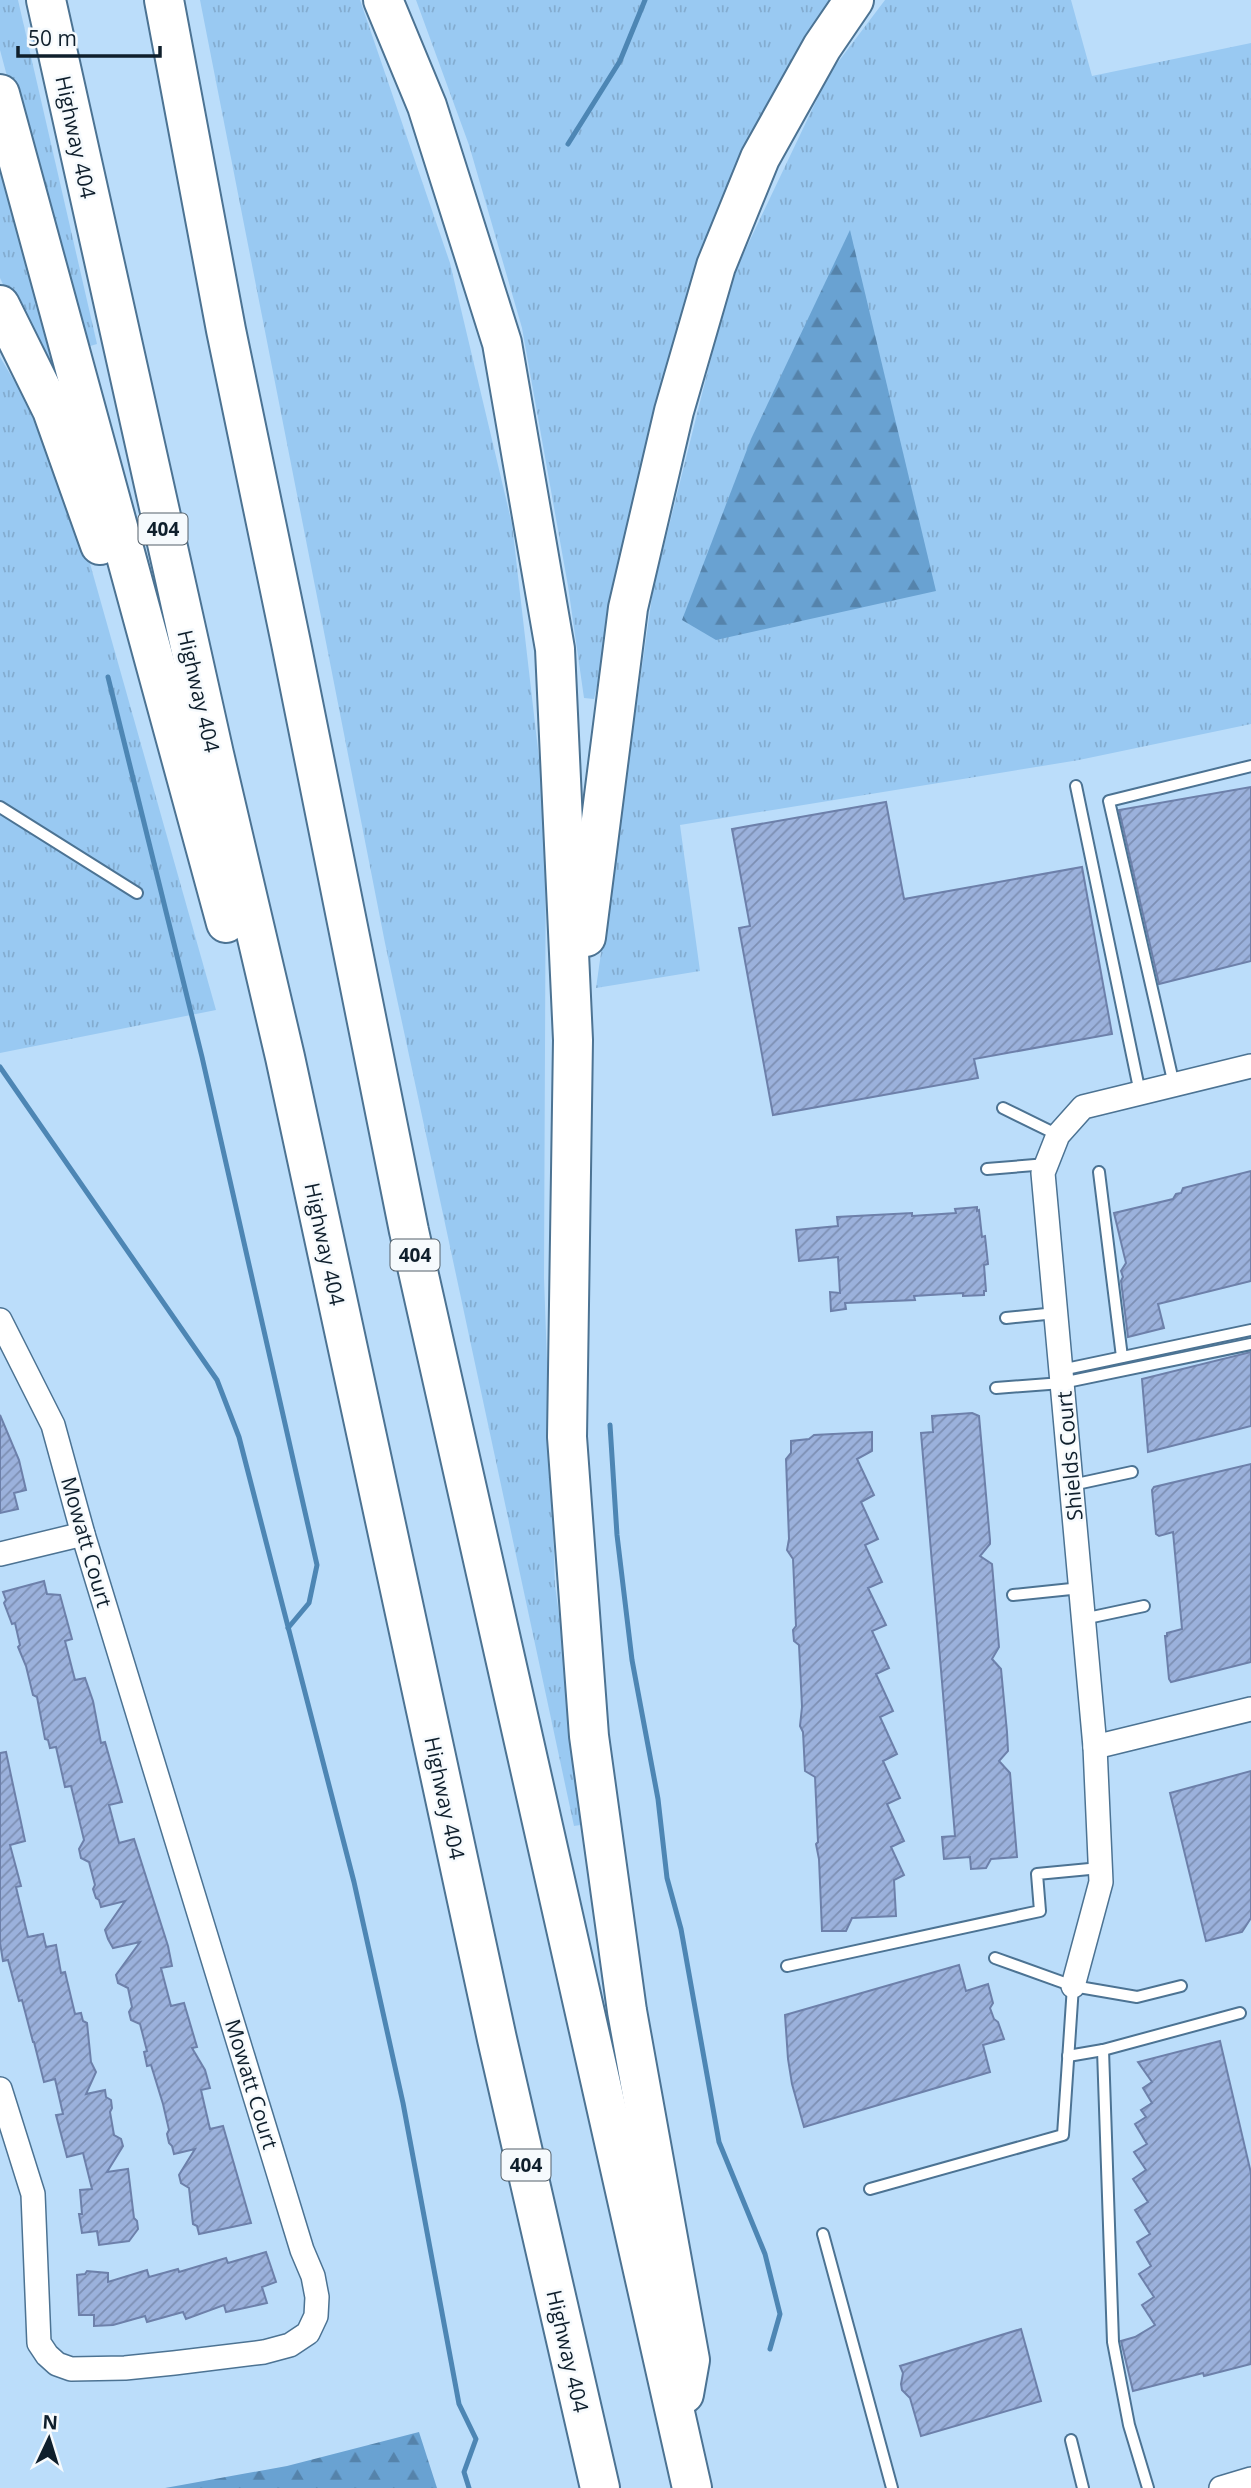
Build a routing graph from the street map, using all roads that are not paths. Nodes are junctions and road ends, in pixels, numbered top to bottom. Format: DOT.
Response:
graph roads {
  1 [pos="46,0"];
  2 [pos="164,0"];
  3 [pos="383,0"];
  4 [pos="854,0"];
  5 [pos="0,94"];
  6 [pos="0,305"];
  7 [pos="170,714"];
  8 [pos="1251,766"];
  9 [pos="1076,786"];
  10 [pos="0,807"];
  11 [pos="137,893"];
  12 [pos="573,1040"];
  13 [pos="285,1057"];
  14 [pos="1251,1066"];
  15 [pos="1174,1085"];
  16 [pos="1140,1093"];
  17 [pos="1003,1108"];
  18 [pos="1058,1135"];
  19 [pos="1046,1164"];
  20 [pos="987,1170"];
  21 [pos="1099,1172"];
  22 [pos="1056,1313"];
  23 [pos="1006,1318"];
  24 [pos="0,1320"];
  25 [pos="1251,1331"];
  26 [pos="1251,1344"];
  27 [pos="1122,1357"];
  28 [pos="1062,1377"];
  29 [pos="996,1388"];
  30 [pos="1132,1472"];
  31 [pos="1072,1485"];
  32 [pos="83,1534"];
  33 [pos="0,1554"];
  34 [pos="1081,1588"];
  35 [pos="1013,1595"];
  36 [pos="1144,1606"];
  37 [pos="1083,1619"];
  38 [pos="1251,1709"];
  39 [pos="1095,1747"];
  40 [pos="1100,1868"];
  41 [pos="995,1958"];
  42 [pos="787,1966"];
  43 [pos="1073,1986"];
  44 [pos="1181,1986"];
  45 [pos="1240,2013"];
  46 [pos="1103,2050"];
  47 [pos="1069,2056"];
  48 [pos="0,2089"];
  49 [pos="870,2189"];
  50 [pos="823,2234"];
  51 [pos="678,2427"];
  52 [pos="1071,2440"];
  53 [pos="1251,2479"];
  54 [pos="600,2488"];
  55 [pos="692,2488"];
  56 [pos="892,2488"];
  57 [pos="1083,2488"];
  58 [pos="1148,2488"];
  59 [pos="1221,2488"];
  1 -- 13 [label="highway, Highway 404 / 404"];
  2 -- 51 [label="highway, 404"];
  3 -- 12 [label="highway"];
  4 -- 12 [label="highway"];
  5 -- 7 [label="highway"];
  6 -- 7 [label="highway"];
  7 -- 13 [label="highway"];
  8 -- 15 [label="lane"];
  9 -- 16 [label="lane"];
  10 -- 11 [label="lane"];
  12 -- 51 [label="highway"];
  13 -- 54 [label="highway, Highway 404 / 404"];
  14 -- 15 [label="street, Shields Court"];
  15 -- 16 [label="street, Shields Court"];
  16 -- 18 [label="street, Shields Court"];
  17 -- 18 [label="lane"];
  18 -- 19 [label="street, Shields Court"];
  19 -- 20 [label="lane"];
  19 -- 22 [label="street, Shields Court"];
  21 -- 27 [label="lane"];
  22 -- 23 [label="lane"];
  22 -- 28 [label="street, Shields Court"];
  24 -- 32 [label="street, Mowatt Court"];
  25 -- 27 [label="lane"];
  26 -- 28 [label="lane"];
  27 -- 28 [label="lane"];
  28 -- 29 [label="lane"];
  28 -- 31 [label="street, Shields Court"];
  30 -- 31 [label="lane"];
  31 -- 34 [label="street, Shields Court"];
  32 -- 33 [label="street"];
  32 -- 48 [label="street, Mowatt Court"];
  34 -- 35 [label="lane"];
  34 -- 37 [label="street, Shields Court"];
  36 -- 37 [label="lane"];
  37 -- 39 [label="street, Shields Court"];
  38 -- 39 [label="street"];
  39 -- 40 [label="street, Shields Court"];
  40 -- 42 [label="lane"];
  40 -- 43 [label="street, Shields Court"];
  41 -- 43 [label="lane"];
  43 -- 44 [label="lane"];
  43 -- 47 [label="lane"];
  45 -- 46 [label="lane"];
  46 -- 47 [label="lane"];
  46 -- 58 [label="lane"];
  47 -- 49 [label="lane"];
  50 -- 56 [label="lane"];
  51 -- 55 [label="highway, 404"];
  52 -- 57 [label="lane"];
  53 -- 59 [label="street"];
}
